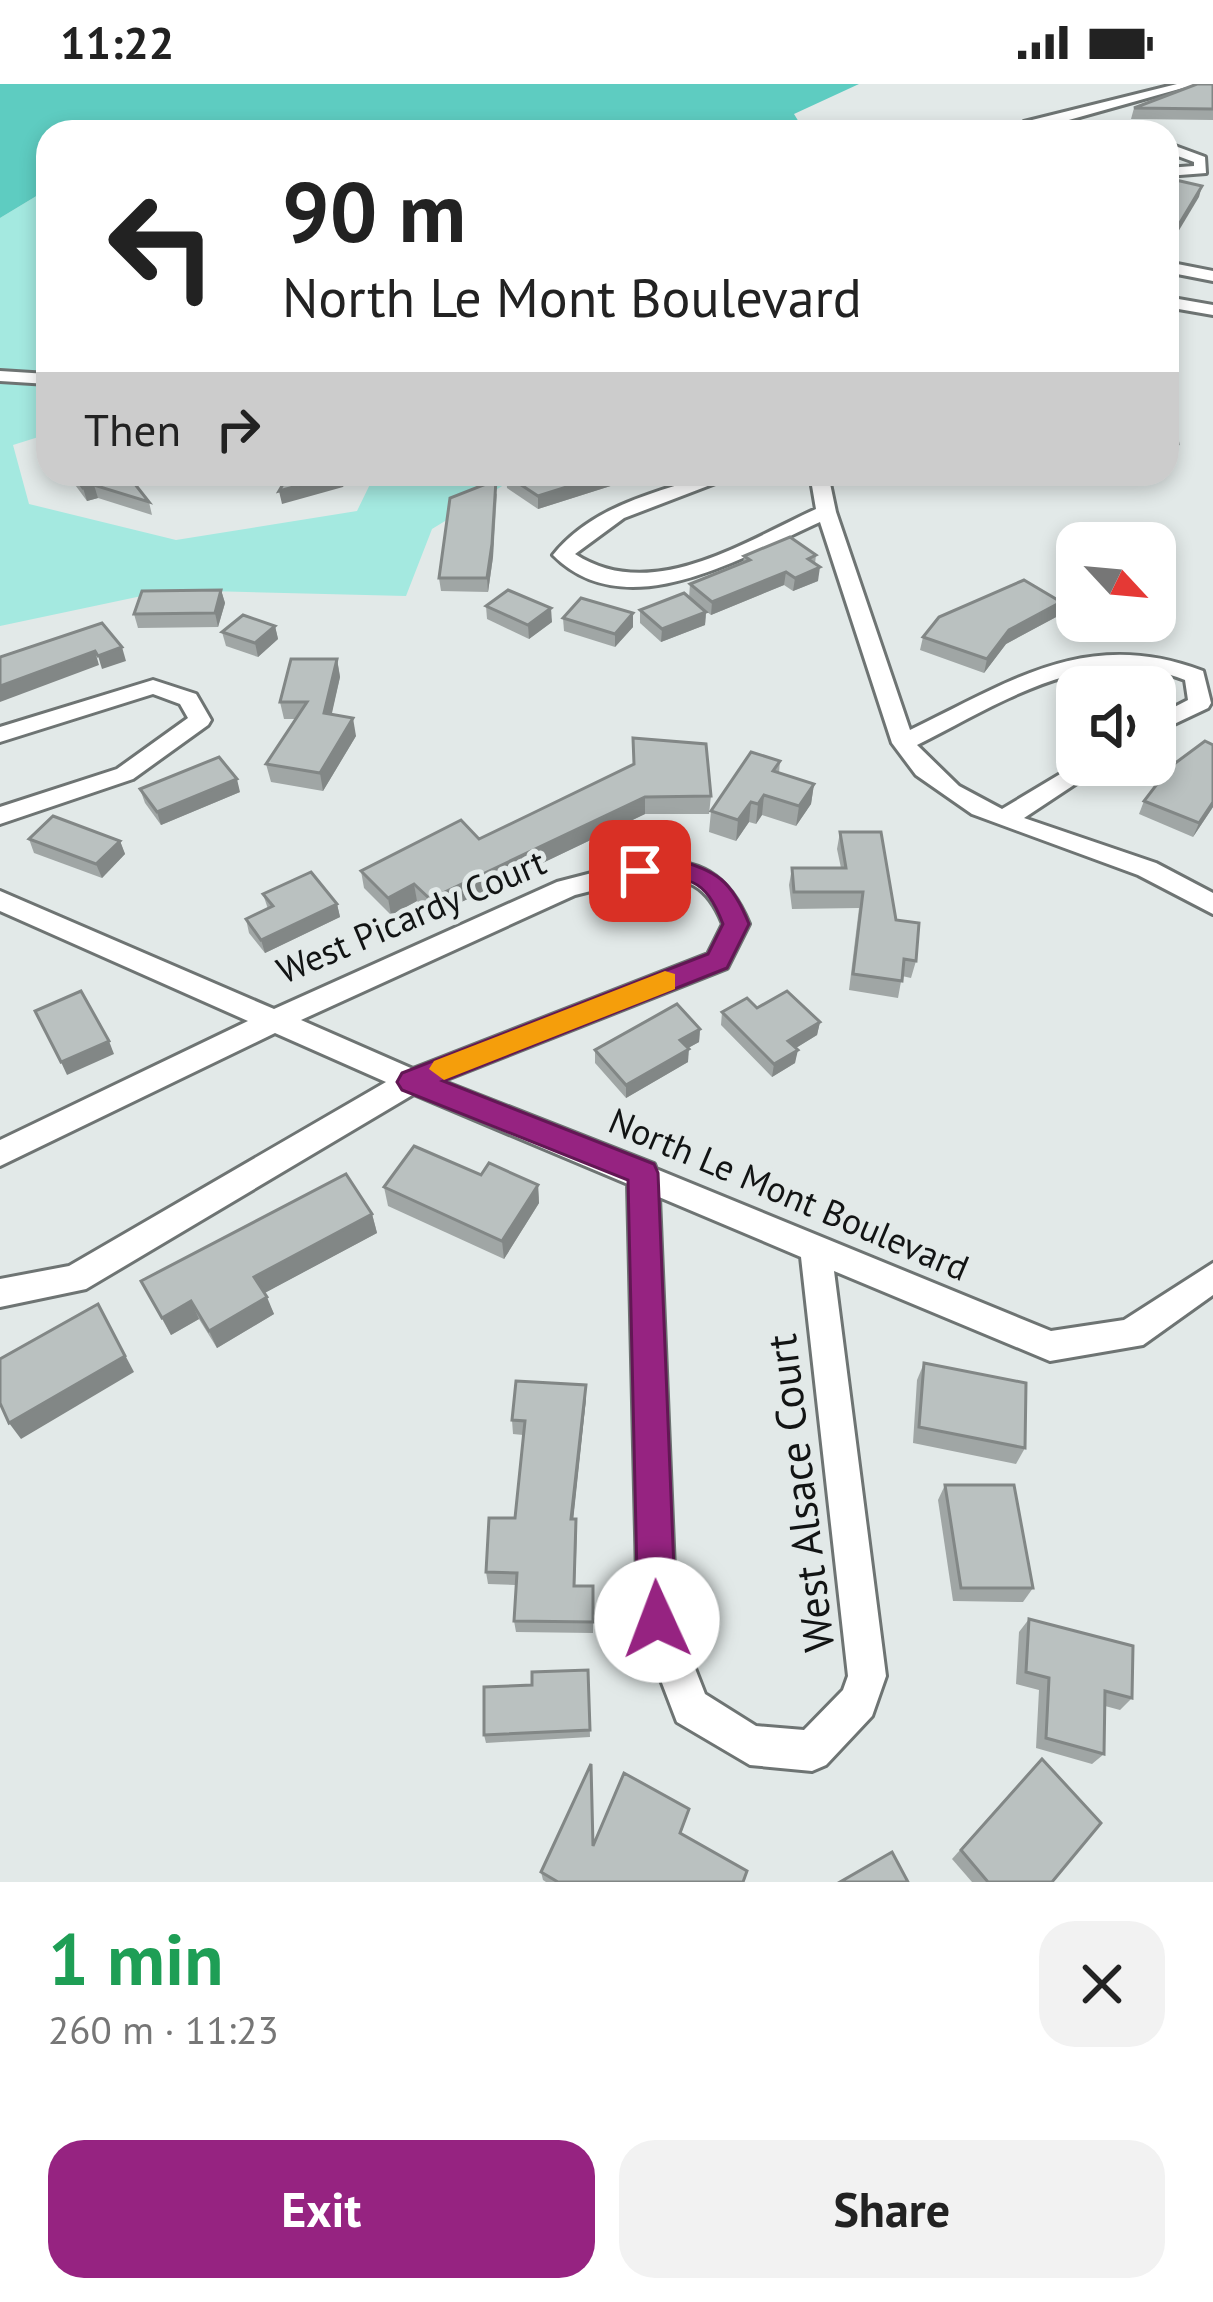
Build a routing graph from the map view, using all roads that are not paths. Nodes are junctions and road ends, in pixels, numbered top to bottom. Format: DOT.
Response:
graph roads {
  1 [pos="1191,84"];
  2 [pos="1054,120"];
  3 [pos="1179,152"];
  4 [pos="1179,171"];
  5 [pos="1179,269"];
  6 [pos="1213,276"];
  7 [pos="1179,304"];
  8 [pos="1213,310"];
  9 [pos="0,376"];
  10 [pos="36,378"];
  11 [pos="697,486"];
  12 [pos="821,486"];
  13 [pos="826,512"];
  14 [pos="1073,666"];
  15 [pos="1056,674"];
  16 [pos="1176,715"];
  17 [pos="0,735"];
  18 [pos="903,743"];
  19 [pos="1058,786"];
  20 [pos="0,816"];
  21 [pos="1007,818"];
  22 [pos="0,900"];
  23 [pos="1213,905"];
  24 [pos="272,1018"];
  25 [pos="412,1082"];
  26 [pos="0,1154"];
  27 [pos="643,1173"];
  28 [pos="816,1250"];
  29 [pos="1213,1277"];
  30 [pos="0,1293"];
  1 -- 2 [label="street"];
  3 -- 4 [label="street"];
  5 -- 6 [label="street"];
  7 -- 8 [label="street"];
  9 -- 10 [label="street"];
  11 -- 13 [label="street"];
  12 -- 13 [label="street"];
  13 -- 18 [label="street"];
  14 -- 16 [label="street"];
  15 -- 18 [label="street"];
  17 -- 20 [label="street"];
  18 -- 21 [label="street"];
  19 -- 21 [label="street"];
  21 -- 23 [label="street"];
  22 -- 24 [label="street, North Le Mont Boulevard"];
  24 -- 25 [label="street, North Le Mont Boulevard"];
  24 -- 25 [label="street, West Picardy Court"];
  24 -- 26 [label="street, West Picardy Court"];
  25 -- 27 [label="street, North Le Mont Boulevard"];
  25 -- 30 [label="street, West Picardy Court"];
  27 -- 28 [label="street, North Le Mont Boulevard"];
  27 -- 28 [label="street, West Alsace Court"];
  28 -- 29 [label="street, North Le Mont Boulevard"];
}
